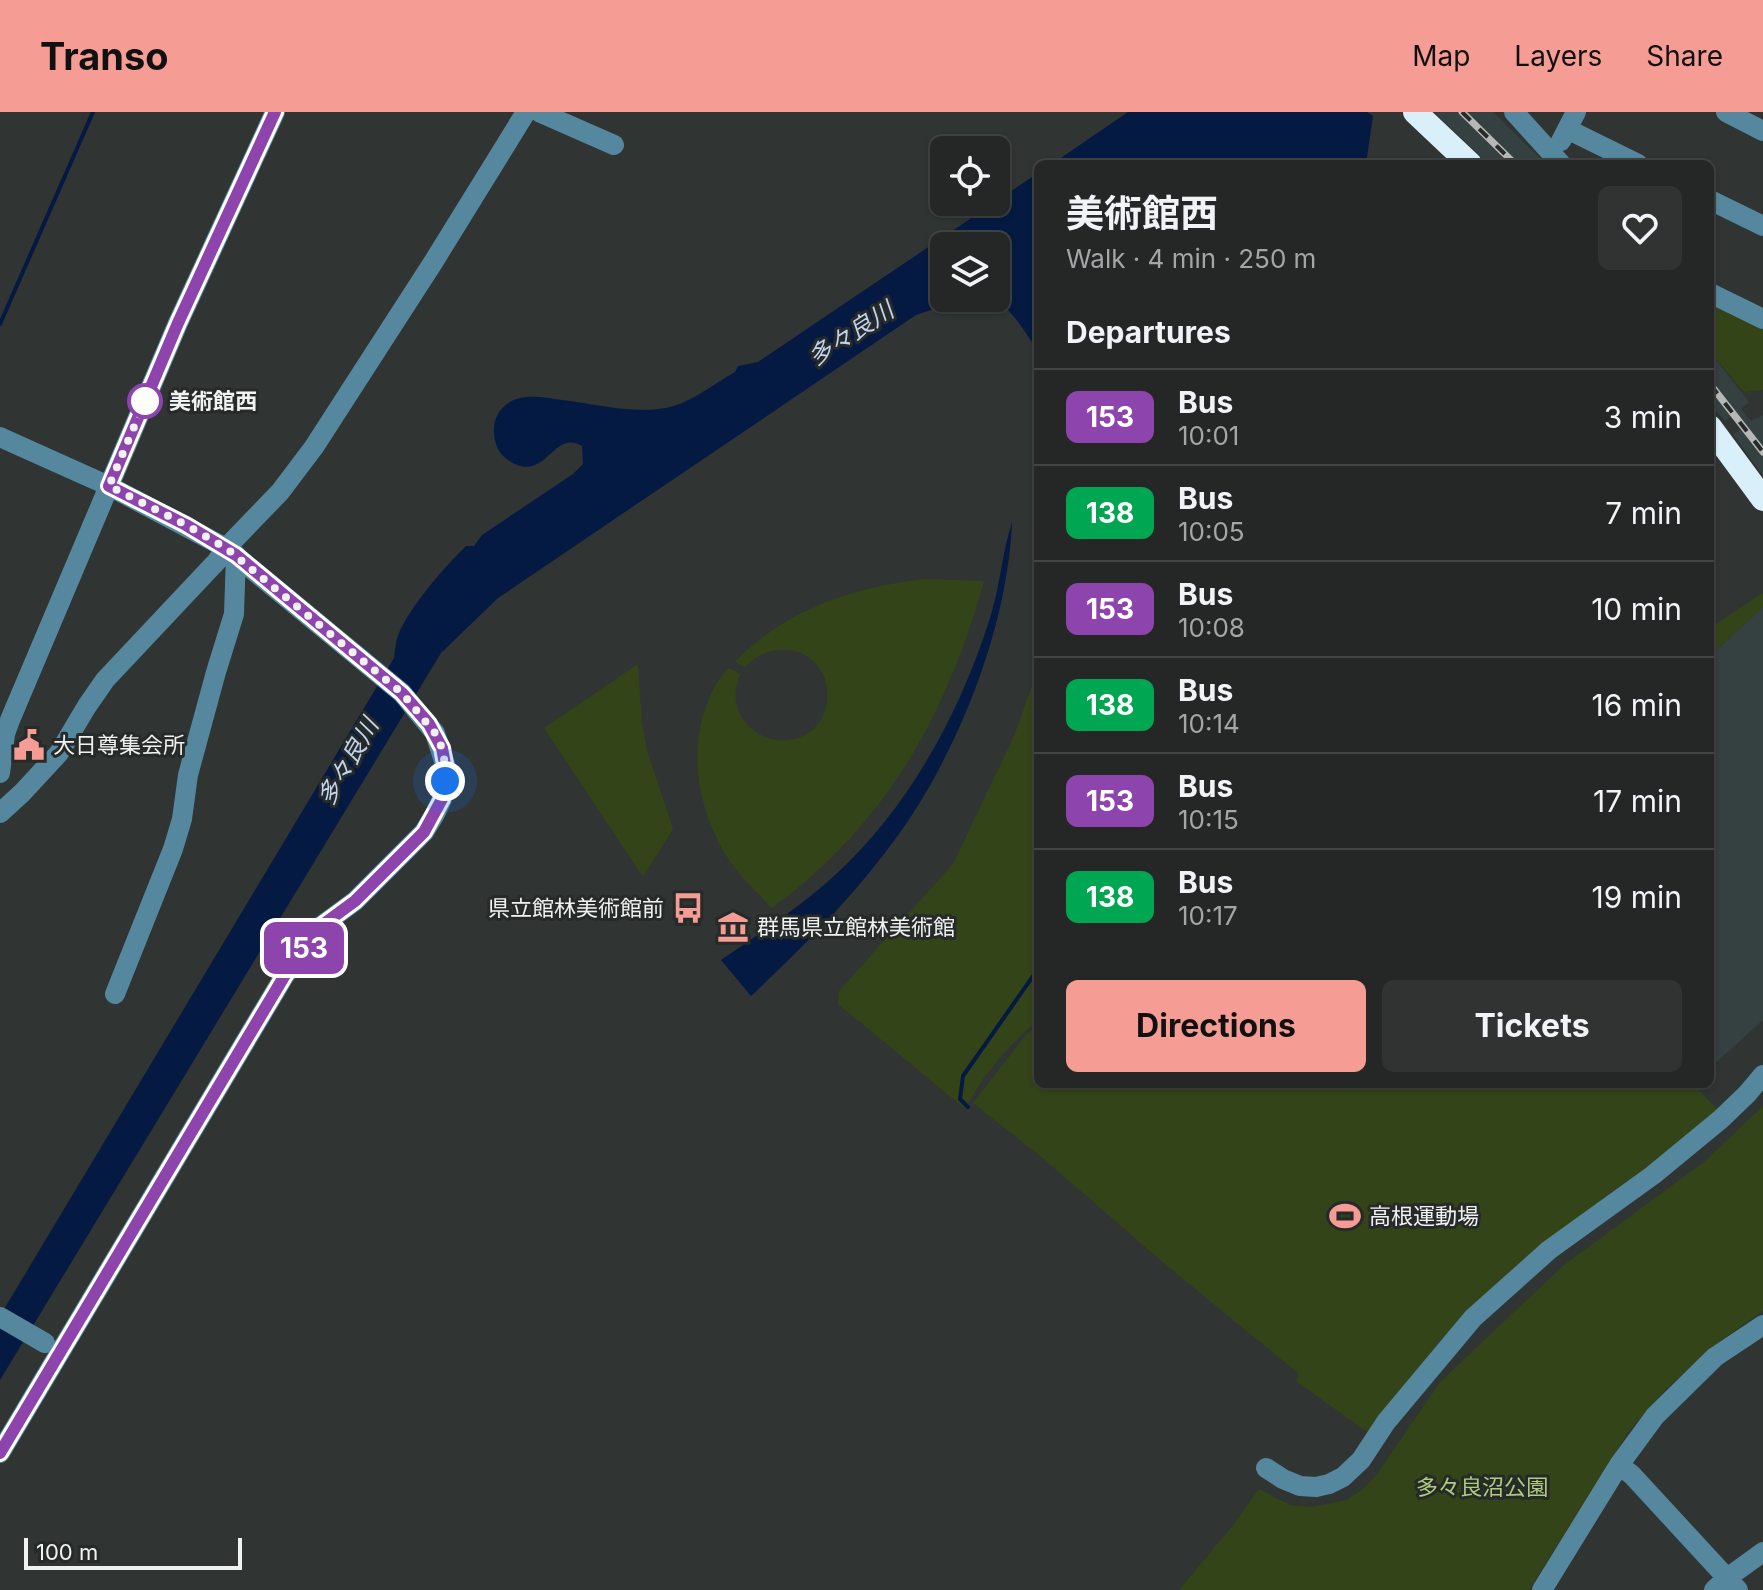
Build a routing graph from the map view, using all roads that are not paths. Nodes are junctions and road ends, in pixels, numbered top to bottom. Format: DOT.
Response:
graph roads {
  1 [pos="275,112"];
  2 [pos="526,112"];
  3 [pos="539,112"];
  4 [pos="1415,112"];
  5 [pos="1514,112"];
  6 [pos="1726,112"];
  7 [pos="1571,120"];
  8 [pos="1763,131"];
  9 [pos="614,145"];
  10 [pos="1556,158"];
  11 [pos="1466,160"];
  12 [pos="1632,160"];
  13 [pos="1714,202"];
  14 [pos="1763,226"];
  15 [pos="1714,295"];
  16 [pos="1763,319"];
  17 [pos="1714,432"];
  18 [pos="0,437"];
  19 [pos="109,486"];
  20 [pos="1763,499"];
  21 [pos="231,551"];
  22 [pos="0,773"];
  23 [pos="0,813"];
  24 [pos="115,994"];
  25 [pos="1763,1075"];
  26 [pos="0,1317"];
  27 [pos="1763,1325"];
  28 [pos="45,1343"];
  29 [pos="0,1453"];
  30 [pos="1619,1465"];
  31 [pos="1266,1468"];
  32 [pos="1763,1552"];
  33 [pos="1726,1586"];
  34 [pos="1542,1590"];
  1 -- 19 [label="street"];
  2 -- 21 [label="street"];
  3 -- 9 [label="street"];
  4 -- 11 [label="highway"];
  5 -- 10 [label="street"];
  6 -- 8 [label="street"];
  7 -- 10 [label="street"];
  7 -- 12 [label="street"];
  13 -- 14 [label="street"];
  15 -- 16 [label="street"];
  17 -- 20 [label="highway"];
  18 -- 19 [label="street"];
  19 -- 21 [label="street"];
  19 -- 22 [label="street"];
  21 -- 23 [label="street"];
  21 -- 24 [label="street"];
  21 -- 29 [label="street"];
  25 -- 31 [label="street"];
  26 -- 28 [label="street"];
  27 -- 30 [label="street"];
  30 -- 33 [label="street"];
  30 -- 34 [label="street"];
  32 -- 33 [label="street"];
}
